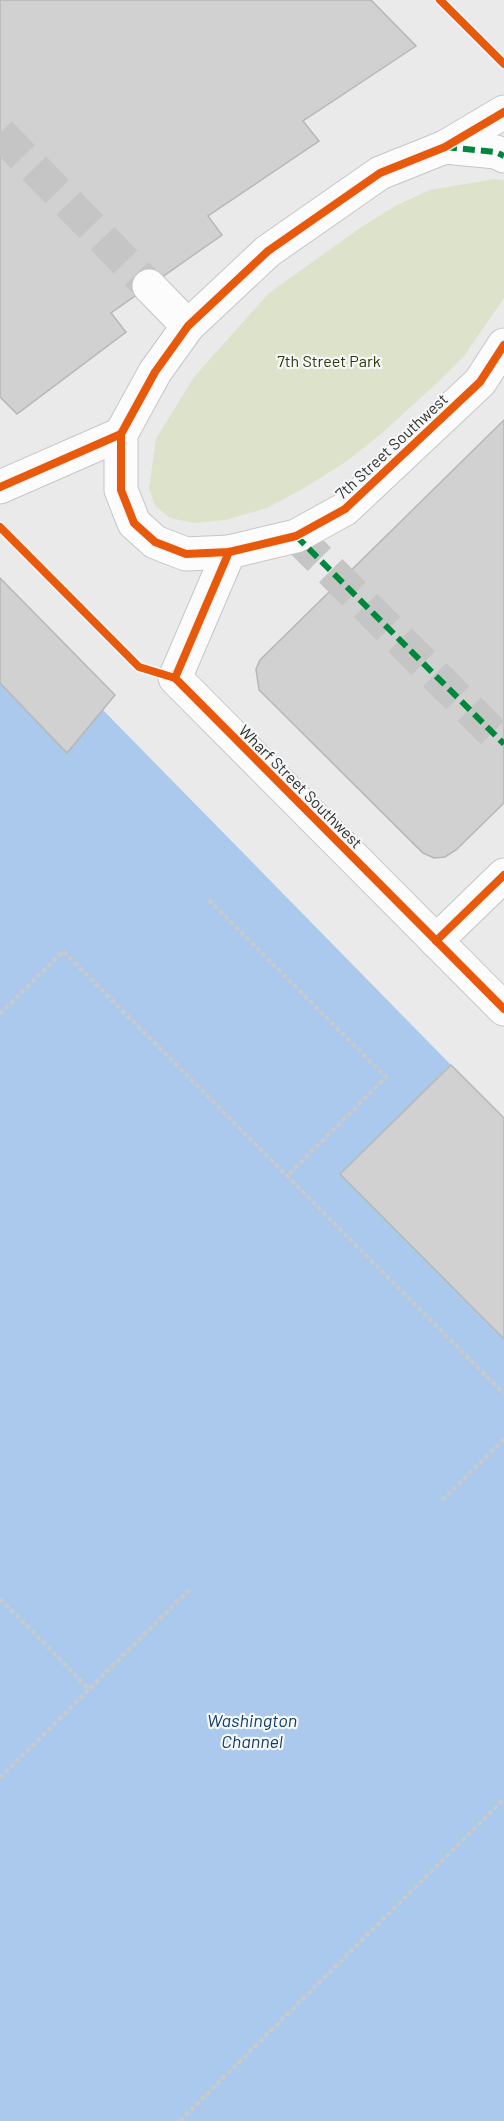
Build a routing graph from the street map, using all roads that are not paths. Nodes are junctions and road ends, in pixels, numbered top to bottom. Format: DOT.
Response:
graph roads {
  1 [pos="504,112"];
  2 [pos="445,147"];
  3 [pos="504,156"];
  4 [pos="149,286"];
  5 [pos="188,326"];
  6 [pos="504,345"];
  7 [pos="121,434"];
  8 [pos="0,487"];
  9 [pos="229,552"];
  10 [pos="504,875"];
  11 [pos="436,941"];
  12 [pos="504,1009"];
  1 -- 2 [label="street, 7th Street Southwest"];
  2 -- 3 [label="street, 7th Street Southwest"];
  2 -- 5 [label="street, 7th Street Southwest"];
  4 -- 5 [label="street"];
  5 -- 7 [label="street, 7th Street Southwest"];
  6 -- 9 [label="street, 7th Street Southwest"];
  7 -- 8 [label="street"];
  7 -- 9 [label="street, 7th Street Southwest"];
  9 -- 11 [label="street, Wharf Street Southwest"];
  10 -- 11 [label="street"];
  11 -- 12 [label="street, Wharf Street Southwest"];
}
